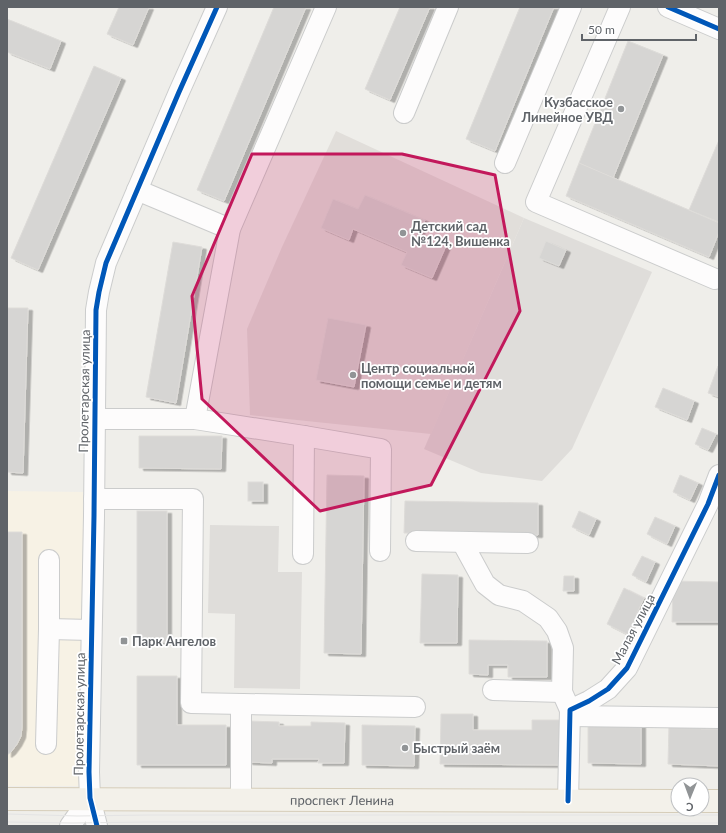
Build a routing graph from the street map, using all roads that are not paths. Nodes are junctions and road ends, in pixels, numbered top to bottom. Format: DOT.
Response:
graph roads {
  1 [pos="217,7"];
  2 [pos="326,7"];
  3 [pos="448,7"];
  4 [pos="571,7"];
  5 [pos="620,7"];
  6 [pos="668,7"];
  7 [pos="719,29"];
  8 [pos="404,113"];
  9 [pos="505,163"];
  10 [pos="137,190"];
  11 [pos="230,229"];
  12 [pos="714,279"];
  13 [pos="94,419"];
  14 [pos="195,419"];
  15 [pos="304,436"];
  16 [pos="719,475"];
  17 [pos="94,499"];
  18 [pos="416,541"];
  19 [pos="462,542"];
  20 [pos="528,543"];
  21 [pos="380,552"];
  22 [pos="303,554"];
  23 [pos="49,560"];
  24 [pos="49,629"];
  25 [pos="91,630"];
  26 [pos="493,690"];
  27 [pos="562,692"];
  28 [pos="242,704"];
  29 [pos="415,707"];
  30 [pos="570,713"];
  31 [pos="719,718"];
  32 [pos="46,744"];
  33 [pos="90,798"];
  34 [pos="7,799"];
  35 [pos="240,799"];
  36 [pos="568,801"];
  37 [pos="670,801"];
  38 [pos="70,826"];
  39 [pos="97,826"];
  1 -- 10 [label="street, Пролетарская улица"];
  2 -- 11 [label="street"];
  3 -- 8 [label="street"];
  4 -- 9 [label="street"];
  5 -- 12 [label="street"];
  6 -- 7 [label="street"];
  10 -- 11 [label="street"];
  10 -- 13 [label="street, Пролетарская улица"];
  11 -- 14 [label="street"];
  13 -- 14 [label="street"];
  13 -- 17 [label="street, Пролетарская улица"];
  14 -- 15 [label="street"];
  15 -- 21 [label="street"];
  15 -- 22 [label="street"];
  16 -- 30 [label="street, Малая улица"];
  17 -- 25 [label="street, Пролетарская улица"];
  17 -- 28 [label="street"];
  18 -- 19 [label="street"];
  19 -- 20 [label="street"];
  19 -- 27 [label="street"];
  23 -- 24 [label="street"];
  24 -- 25 [label="street"];
  24 -- 32 [label="street"];
  25 -- 33 [label="street, Пролетарская улица"];
  26 -- 27 [label="street"];
  27 -- 30 [label="street"];
  28 -- 29 [label="street"];
  28 -- 35 [label="street"];
  30 -- 31 [label="street"];
  30 -- 36 [label="street"];
  33 -- 34 [label="main road, проспект Ленина"];
  33 -- 35 [label="main road, проспект Ленина"];
  33 -- 38 [label="street"];
  33 -- 39 [label="street, Пролетарская улица"];
  35 -- 36 [label="main road, проспект Ленина"];
  36 -- 37 [label="main road, проспект Ленина"];
}
